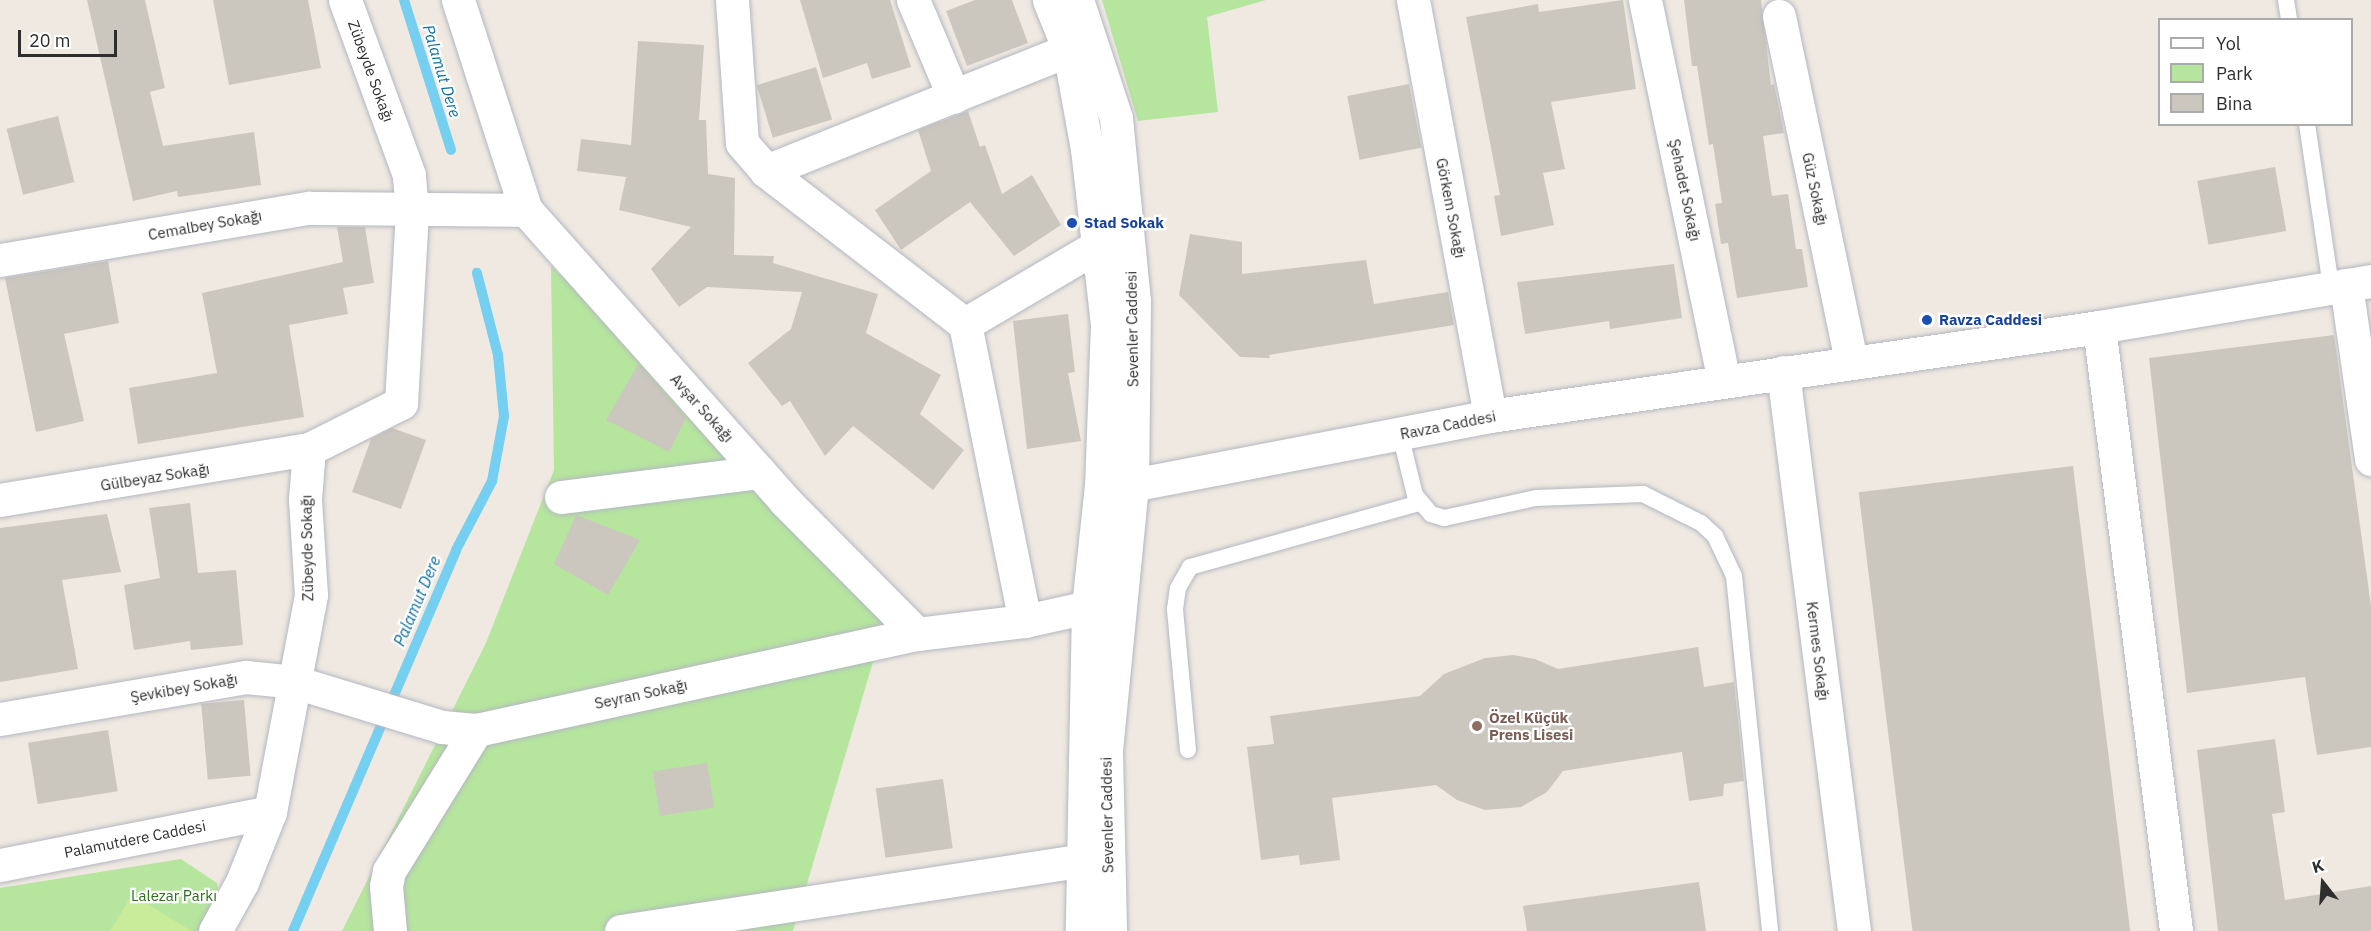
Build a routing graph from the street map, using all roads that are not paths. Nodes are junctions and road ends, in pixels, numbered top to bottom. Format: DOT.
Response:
graph roads {
  1 [pos="345,0"];
  2 [pos="458,0"];
  3 [pos="732,0"];
  4 [pos="913,0"];
  5 [pos="1049,0"];
  6 [pos="1077,0"];
  7 [pos="1413,0"];
  8 [pos="1645,0"];
  9 [pos="2286,0"];
  10 [pos="1779,16"];
  11 [pos="2289,18"];
  12 [pos="1069,50"];
  13 [pos="954,97"];
  14 [pos="2308,126"];
  15 [pos="765,171"];
  16 [pos="526,210"];
  17 [pos="412,211"];
  18 [pos="1099,245"];
  19 [pos="0,260"];
  20 [pos="2349,284"];
  21 [pos="965,324"];
  22 [pos="2098,327"];
  23 [pos="1851,361"];
  24 [pos="1783,372"];
  25 [pos="1724,381"];
  26 [pos="1490,416"];
  27 [pos="1400,434"];
  28 [pos="309,449"];
  29 [pos="2371,459"];
  30 [pos="759,472"];
  31 [pos="1116,485"];
  32 [pos="561,497"];
  33 [pos="0,500"];
  34 [pos="1419,503"];
  35 [pos="1088,607"];
  36 [pos="1025,621"];
  37 [pos="917,634"];
  38 [pos="295,682"];
  39 [pos="367,704"];
  40 [pos="0,719"];
  41 [pos="476,730"];
  42 [pos="1188,750"];
  43 [pos="270,813"];
  44 [pos="1081,861"];
  45 [pos="0,865"];
  46 [pos="215,931"];
  47 [pos="390,931"];
  48 [pos="621,931"];
  49 [pos="1082,931"];
  50 [pos="1110,931"];
  51 [pos="1770,931"];
  52 [pos="1854,931"];
  53 [pos="2176,931"];
  1 -- 17 [label="street, Zübeyde Sokağı"];
  2 -- 16 [label="street, Avşar Sokağı"];
  3 -- 15 [label="street"];
  4 -- 13 [label="street"];
  5 -- 12 [label="street, Sevenler Caddesi"];
  6 -- 31 [label="street, Sevenler Caddesi"];
  7 -- 26 [label="street, Görkem Sokağı"];
  8 -- 25 [label="street, Şehadet Sokağı"];
  9 -- 11 [label="lane"];
  10 -- 23 [label="street, Güz Sokağı"];
  12 -- 13 [label="street"];
  12 -- 18 [label="street, Sevenler Caddesi"];
  13 -- 15 [label="street"];
  14 -- 20 [label="lane"];
  15 -- 21 [label="street"];
  16 -- 17 [label="street, Cemalbey Sokağı"];
  16 -- 30 [label="street, Avşar Sokağı"];
  17 -- 19 [label="street, Cemalbey Sokağı"];
  17 -- 28 [label="street, Zübeyde Sokağı"];
  18 -- 21 [label="street"];
  18 -- 31 [label="street, Sevenler Caddesi"];
  20 -- 22 [label="street, Ravza Caddesi"];
  20 -- 29 [label="street"];
  21 -- 36 [label="street"];
  22 -- 23 [label="street, Ravza Caddesi"];
  22 -- 53 [label="street"];
  23 -- 24 [label="street, Ravza Caddesi"];
  24 -- 25 [label="street, Ravza Caddesi"];
  24 -- 52 [label="street, Kermes Sokağı"];
  25 -- 26 [label="street, Ravza Caddesi"];
  26 -- 27 [label="street, Ravza Caddesi"];
  27 -- 31 [label="street, Ravza Caddesi"];
  27 -- 34 [label="lane"];
  28 -- 33 [label="street, Gülbeyaz Sokağı"];
  28 -- 38 [label="street, Zübeyde Sokağı"];
  30 -- 32 [label="street"];
  30 -- 37 [label="street, Avşar Sokağı"];
  31 -- 35 [label="street, Sevenler Caddesi"];
  31 -- 50 [label="street, Sevenler Caddesi"];
  34 -- 42 [label="lane"];
  34 -- 51 [label="lane"];
  35 -- 36 [label="street"];
  35 -- 44 [label="street, Sevenler Caddesi"];
  36 -- 37 [label="street"];
  37 -- 41 [label="street, Seyran Sokağı"];
  38 -- 39 [label="street, Şevkibey Sokağı"];
  38 -- 40 [label="street, Şevkibey Sokağı"];
  38 -- 43 [label="street, Zübeyde Sokağı"];
  39 -- 41 [label="street, Seyran Sokağı"];
  41 -- 47 [label="street"];
  43 -- 45 [label="street, Palamutdere Caddesi"];
  43 -- 46 [label="street, Zübeyde Sokağı"];
  44 -- 48 [label="street"];
  44 -- 49 [label="street, Sevenler Caddesi"];
}
